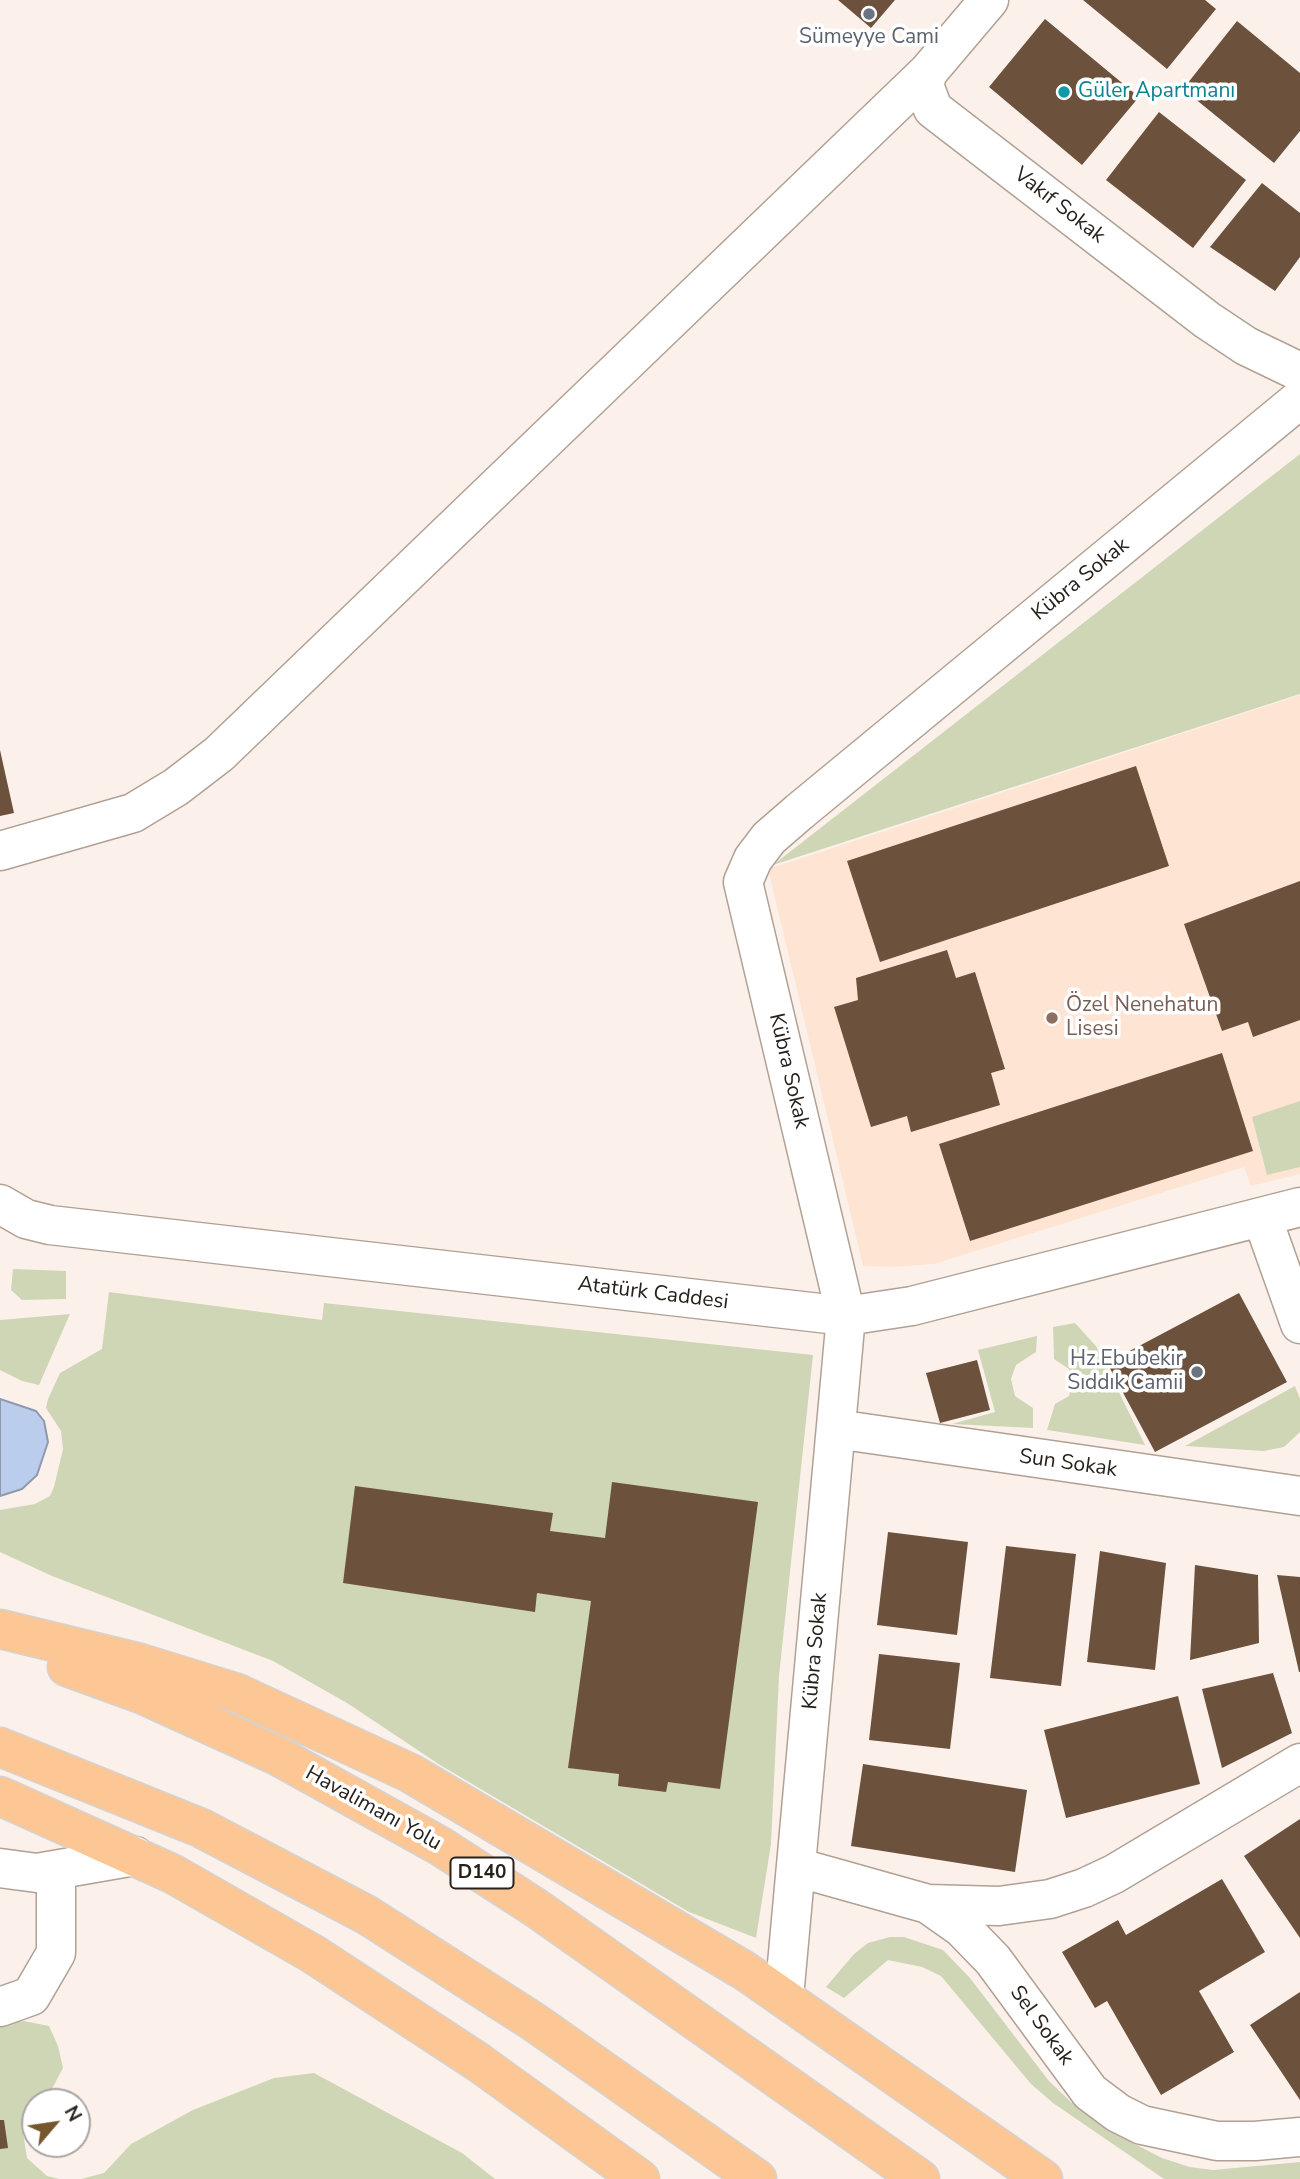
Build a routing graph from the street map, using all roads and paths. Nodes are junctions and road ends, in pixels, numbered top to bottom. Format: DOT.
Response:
graph roads {
  1 [pos="989,0"];
  2 [pos="928,72"];
  3 [pos="1300,372"];
  4 [pos="1300,399"];
  5 [pos="0,851"];
  6 [pos="0,1204"];
  7 [pos="1300,1207"];
  8 [pos="1262,1217"];
  9 [pos="846,1316"];
  10 [pos="1300,1324"];
  11 [pos="836,1429"];
  12 [pos="1300,1496"];
  13 [pos="0,1629"];
  14 [pos="0,1643"];
  15 [pos="0,1747"];
  16 [pos="1300,1763"];
  17 [pos="0,1796"];
  18 [pos="135,1856"];
  19 [pos="796,1867"];
  20 [pos="0,1868"];
  21 [pos="56,1870"];
  22 [pos="928,1904"];
  23 [pos="784,1997"];
  24 [pos="0,2007"];
  25 [pos="1300,2137"];
  26 [pos="640,2179"];
  27 [pos="757,2179"];
  28 [pos="920,2179"];
  29 [pos="1043,2179"];
  1 -- 2 [label="street"];
  2 -- 3 [label="street, Vakıf Sokak"];
  2 -- 5 [label="street"];
  4 -- 9 [label="street, Kübra Sokak"];
  6 -- 9 [label="street, Atatürk Caddesi"];
  7 -- 8 [label="street, Atatürk Caddesi"];
  8 -- 9 [label="street, Atatürk Caddesi"];
  8 -- 10 [label="street"];
  9 -- 11 [label="street, Kübra Sokak"];
  11 -- 12 [label="street, Sun Sokak"];
  11 -- 19 [label="street, Kübra Sokak"];
  13 -- 23 [label="highway"];
  14 -- 28 [label="highway, Havalimanı Yolu / D140"];
  15 -- 27 [label="highway"];
  16 -- 22 [label="street"];
  17 -- 18 [label="highway"];
  18 -- 21 [label="street"];
  18 -- 26 [label="highway"];
  19 -- 22 [label="street, Sel Sokak"];
  19 -- 23 [label="street, Kübra Sokak"];
  20 -- 21 [label="street"];
  21 -- 24 [label="street"];
  22 -- 25 [label="street, Sel Sokak"];
  23 -- 29 [label="highway"];
}
